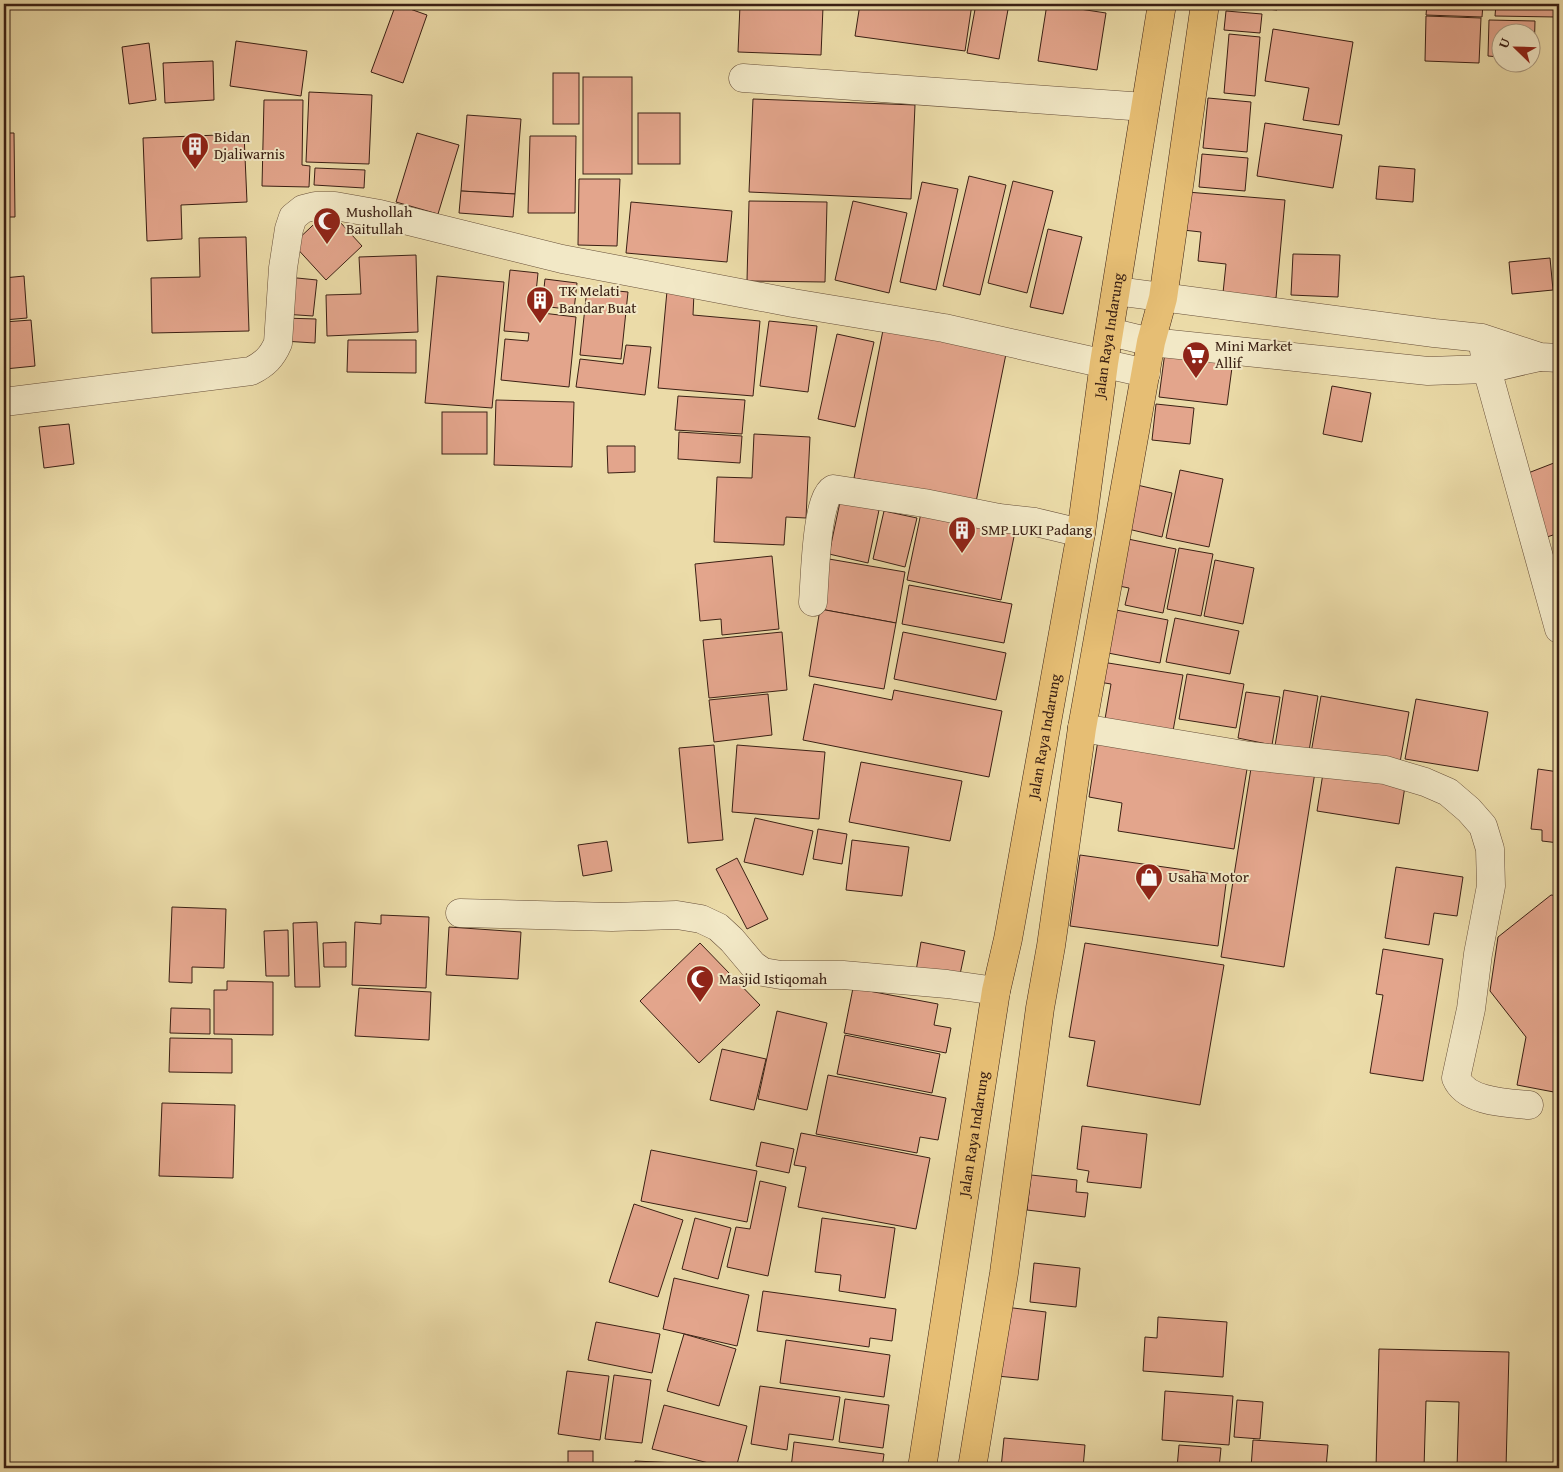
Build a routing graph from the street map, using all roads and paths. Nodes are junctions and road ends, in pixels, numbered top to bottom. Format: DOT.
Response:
graph roads {
  1 [pos="1162,4"];
  2 [pos="1205,4"];
  3 [pos="743,78"];
  4 [pos="1145,107"];
  5 [pos="1116,291"];
  6 [pos="1163,298"];
  7 [pos="1110,332"];
  8 [pos="1482,338"];
  9 [pos="1151,342"];
  10 [pos="1550,358"];
  11 [pos="1104,363"];
  12 [pos="1486,369"];
  13 [pos="1146,373"];
  14 [pos="4,402"];
  15 [pos="1081,533"];
  16 [pos="813,602"];
  17 [pos="1559,628"];
  18 [pos="1082,728"];
  19 [pos="460,913"];
  20 [pos="1008,939"];
  21 [pos="1051,946"];
  22 [pos="996,991"];
  23 [pos="1529,1106"];
  24 [pos="922,1468"];
  25 [pos="972,1468"];
  1 -- 4 [label="highway, Jalan Raya Indarung"];
  2 -- 6 [label="highway"];
  3 -- 4 [label="street"];
  4 -- 5 [label="highway, Jalan Raya Indarung"];
  5 -- 6 [label="street"];
  5 -- 7 [label="highway, Jalan Raya Indarung"];
  6 -- 8 [label="street"];
  6 -- 9 [label="highway"];
  7 -- 9 [label="street"];
  7 -- 11 [label="highway, Jalan Raya Indarung"];
  8 -- 10 [label="street"];
  8 -- 12 [label="street"];
  9 -- 12 [label="street"];
  9 -- 13 [label="highway"];
  10 -- 12 [label="street"];
  11 -- 13 [label="street"];
  11 -- 14 [label="street"];
  11 -- 15 [label="highway, Jalan Raya Indarung"];
  12 -- 17 [label="street"];
  13 -- 18 [label="highway"];
  15 -- 16 [label="street"];
  15 -- 20 [label="highway, Jalan Raya Indarung"];
  18 -- 21 [label="highway"];
  18 -- 23 [label="street"];
  19 -- 22 [label="street"];
  20 -- 21 [label="highway"];
  20 -- 22 [label="highway, Jalan Raya Indarung"];
  21 -- 25 [label="highway"];
  22 -- 24 [label="highway, Jalan Raya Indarung"];
}
